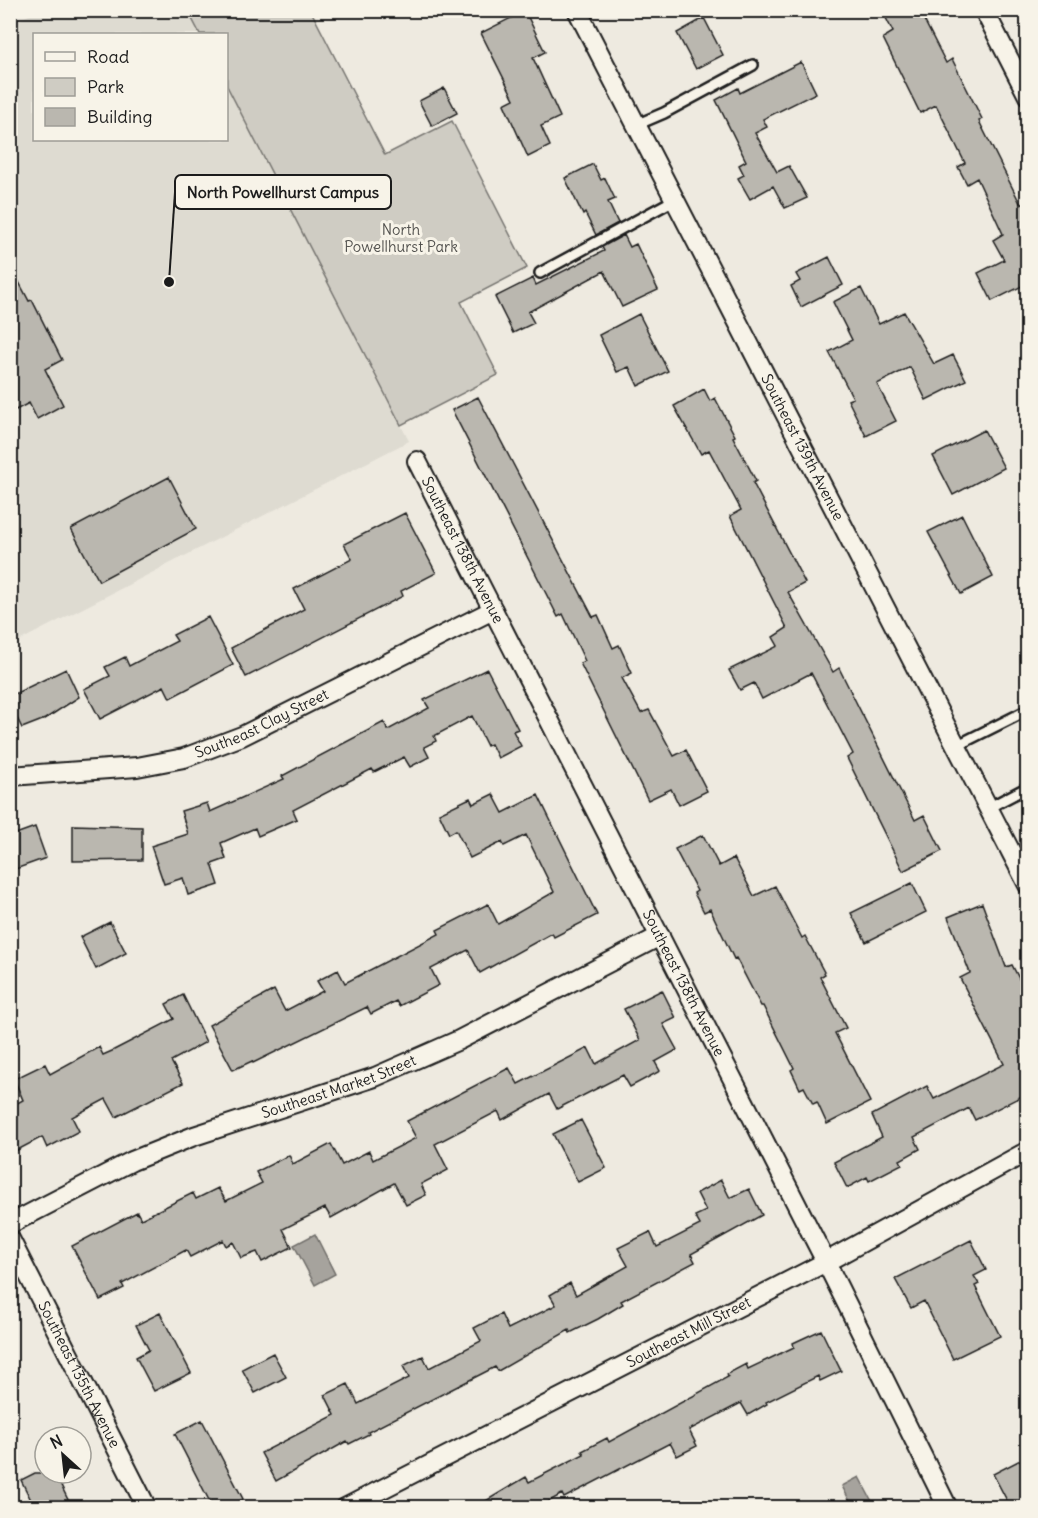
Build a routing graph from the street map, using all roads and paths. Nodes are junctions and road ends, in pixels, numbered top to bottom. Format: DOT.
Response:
graph roads {
  1 [pos="577,10"];
  2 [pos="984,10"];
  3 [pos="753,65"];
  4 [pos="1028,96"];
  5 [pos="636,125"];
  6 [pos="674,200"];
  7 [pos="540,273"];
  8 [pos="417,461"];
  9 [pos="493,610"];
  10 [pos="1028,710"];
  11 [pos="956,746"];
  12 [pos="10,776"];
  13 [pos="1028,787"];
  14 [pos="988,808"];
  15 [pos="1028,885"];
  16 [pos="660,936"];
  17 [pos="1028,1151"];
  18 [pos="10,1224"];
  19 [pos="10,1239"];
  20 [pos="826,1262"];
  21 [pos="147,1508"];
  22 [pos="345,1508"];
  23 [pos="948,1508"];
  1 -- 5 [label="street, Southeast 139th Avenue"];
  2 -- 4 [label="street"];
  3 -- 5 [label="lane"];
  5 -- 6 [label="street, Southeast 139th Avenue"];
  6 -- 7 [label="lane"];
  6 -- 11 [label="street, Southeast 139th Avenue"];
  8 -- 9 [label="street, Southeast 138th Avenue"];
  9 -- 12 [label="street, Southeast Clay Street"];
  9 -- 16 [label="street, Southeast 138th Avenue"];
  10 -- 11 [label="lane"];
  11 -- 14 [label="street, Southeast 139th Avenue"];
  13 -- 14 [label="lane"];
  14 -- 15 [label="street, Southeast 139th Avenue"];
  16 -- 18 [label="street, Southeast Market Street"];
  16 -- 20 [label="street, Southeast 138th Avenue"];
  17 -- 20 [label="street, Southeast Mill Street"];
  19 -- 21 [label="street, Southeast 135th Avenue"];
  20 -- 22 [label="street, Southeast Mill Street"];
  20 -- 23 [label="street, Southeast 138th Avenue"];
}
